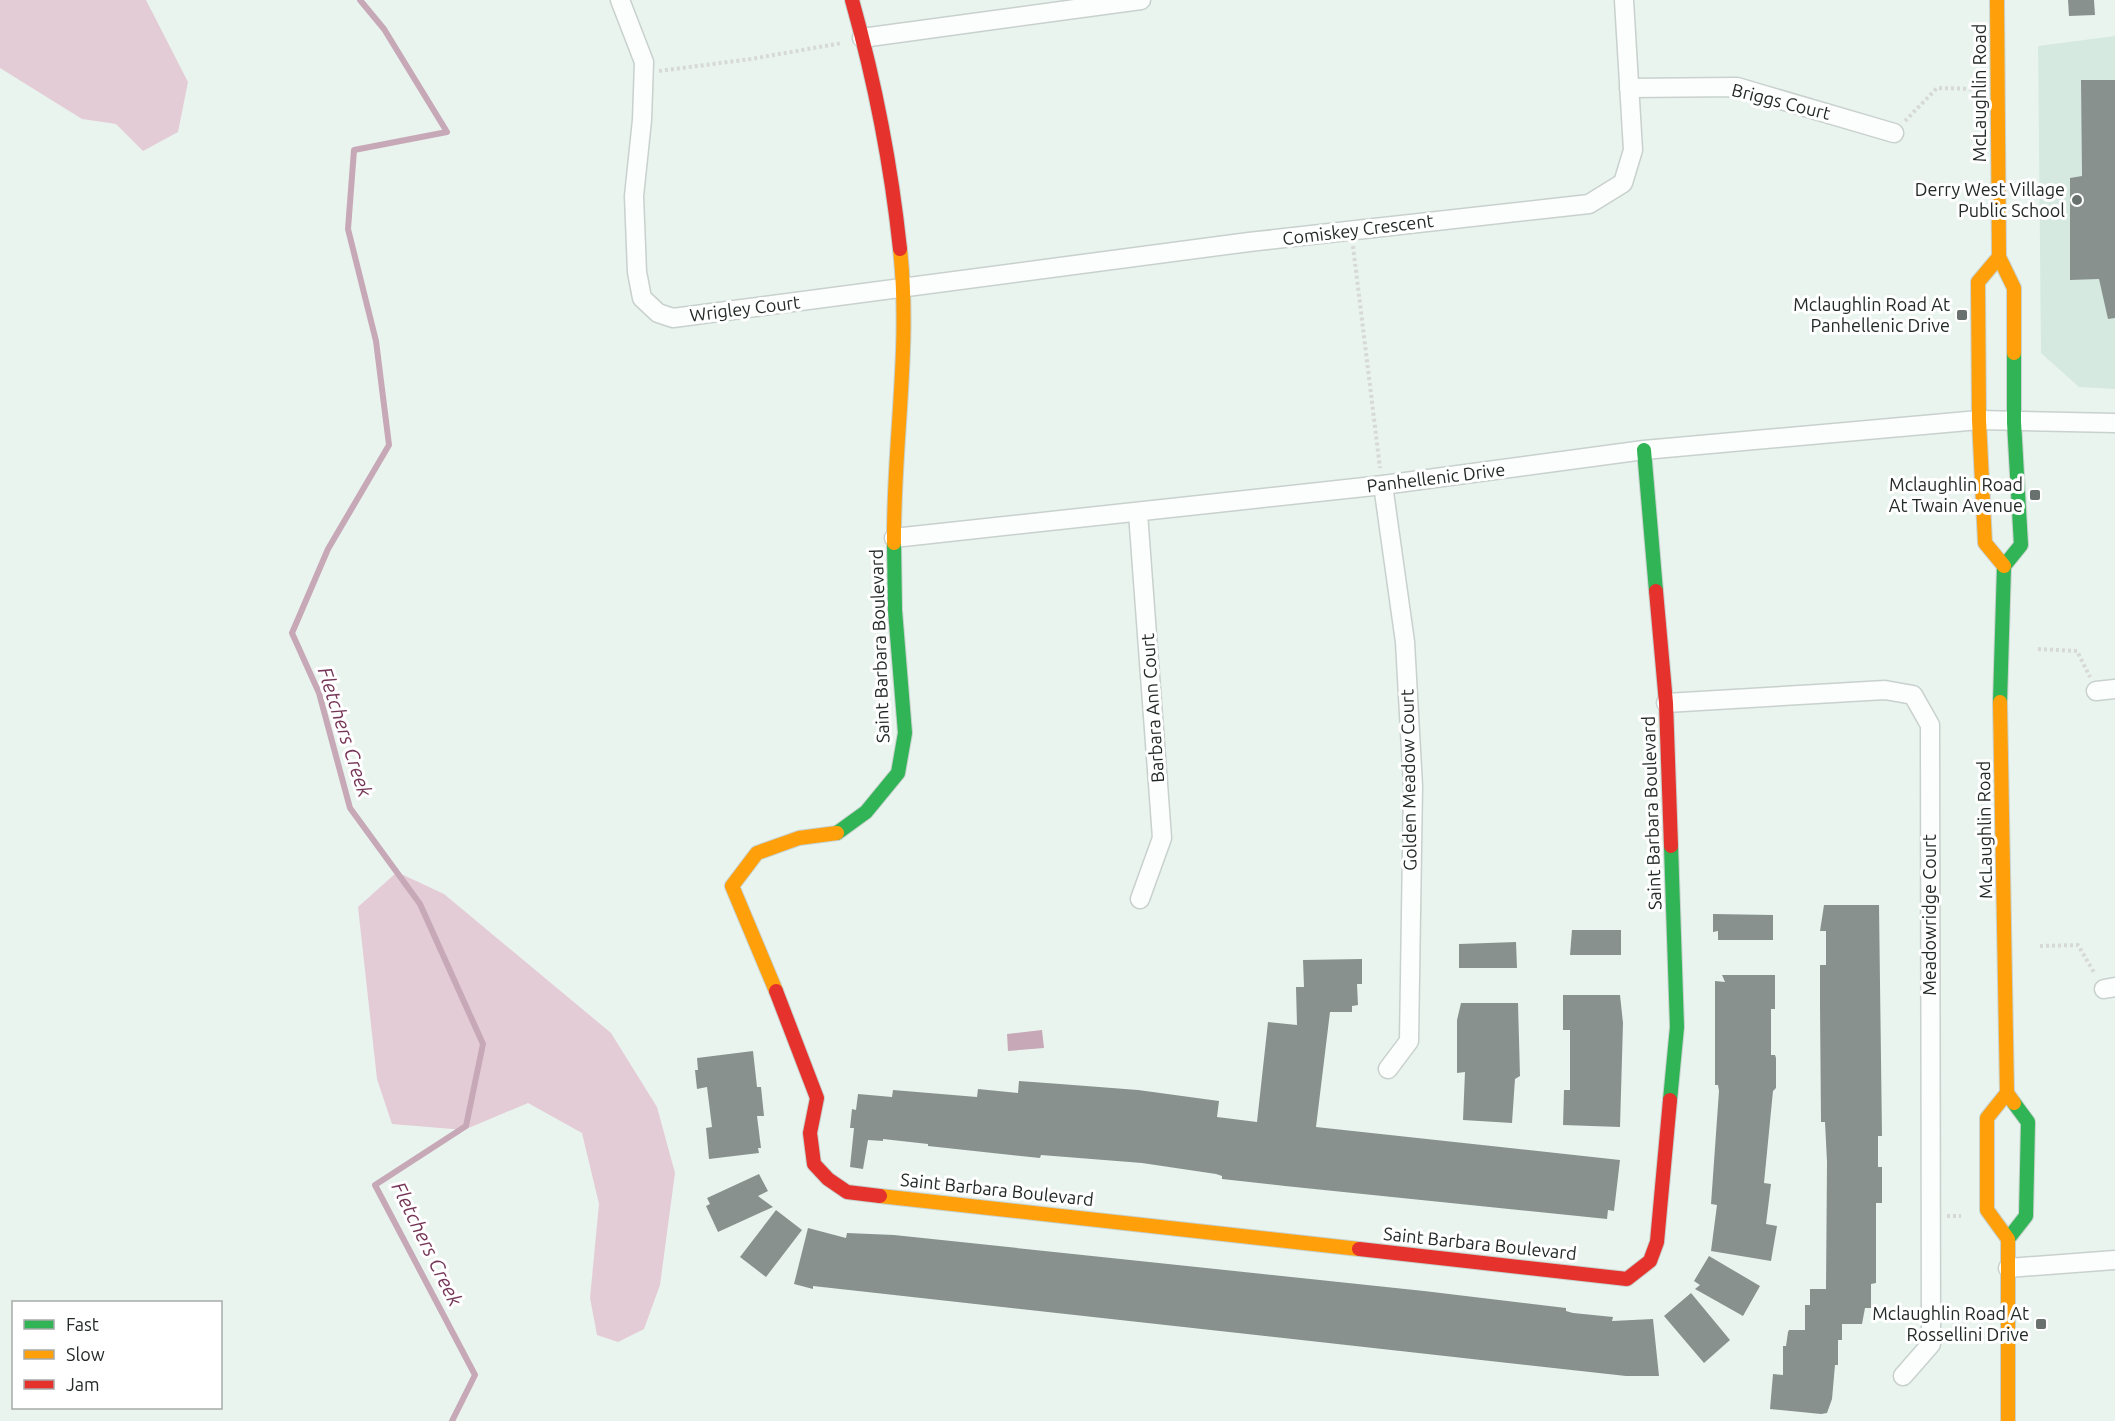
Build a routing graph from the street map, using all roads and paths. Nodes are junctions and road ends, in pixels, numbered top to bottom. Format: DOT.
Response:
graph roads {
  1 [pos="620,0"];
  2 [pos="852,0"];
  3 [pos="1141,0"];
  4 [pos="1624,0"];
  5 [pos="1997,0"];
  6 [pos="862,38"];
  7 [pos="644,73"];
  8 [pos="1629,88"];
  9 [pos="1998,89"];
  10 [pos="1894,133"];
  11 [pos="1351,231"];
  12 [pos="2000,257"];
  13 [pos="904,288"];
  14 [pos="1979,420"];
  15 [pos="2014,422"];
  16 [pos="2115,423"];
  17 [pos="1644,450"];
  18 [pos="1383,485"];
  19 [pos="1138,513"];
  20 [pos="894,538"];
  21 [pos="2004,566"];
  22 [pos="2038,649"];
  23 [pos="2115,688"];
  24 [pos="2096,690"];
  25 [pos="1666,704"];
  26 [pos="1140,899"];
  27 [pos="2040,946"];
  28 [pos="2109,988"];
  29 [pos="1388,1069"];
  30 [pos="2007,1093"];
  31 [pos="2008,1239"];
  32 [pos="2115,1260"];
  33 [pos="2008,1268"];
  34 [pos="1903,1376"];
  35 [pos="2008,1421"];
  1 -- 7 [label="street, Wrigley Court"];
  2 -- 6 [label="street, Saint Barbara Boulevard"];
  3 -- 6 [label="street"];
  4 -- 8 [label="street, Comiskey Crescent"];
  5 -- 9 [label="street, McLaughlin Road"];
  6 -- 7 [label="path"];
  6 -- 13 [label="street, Saint Barbara Boulevard"];
  7 -- 13 [label="street, Wrigley Court"];
  8 -- 10 [label="street, Briggs Court"];
  8 -- 11 [label="street, Comiskey Crescent"];
  9 -- 10 [label="path"];
  9 -- 12 [label="street, McLaughlin Road"];
  11 -- 13 [label="street, Comiskey Crescent"];
  11 -- 18 [label="path"];
  12 -- 14 [label="street"];
  12 -- 15 [label="street, McLaughlin Road"];
  13 -- 20 [label="street, Saint Barbara Boulevard"];
  14 -- 15 [label="street, Panhellenic Drive"];
  14 -- 17 [label="street, Panhellenic Drive"];
  14 -- 21 [label="street"];
  15 -- 16 [label="street, Panhellenic Drive"];
  15 -- 21 [label="street, McLaughlin Road"];
  17 -- 18 [label="street, Panhellenic Drive"];
  17 -- 25 [label="street, Saint Barbara Boulevard"];
  18 -- 19 [label="street, Panhellenic Drive"];
  18 -- 29 [label="street, Golden Meadow Court"];
  19 -- 20 [label="street, Panhellenic Drive"];
  19 -- 26 [label="street, Barbara Ann Court"];
  20 -- 25 [label="street, Saint Barbara Boulevard"];
  21 -- 30 [label="street, McLaughlin Road"];
  22 -- 24 [label="path"];
  23 -- 24 [label="street"];
  25 -- 34 [label="street, Meadowridge Court"];
  27 -- 28 [label="path"];
  30 -- 31 [label="street"];
  30 -- 31 [label="street"];
  31 -- 33 [label="street"];
  32 -- 33 [label="street"];
  33 -- 35 [label="street"];
}
